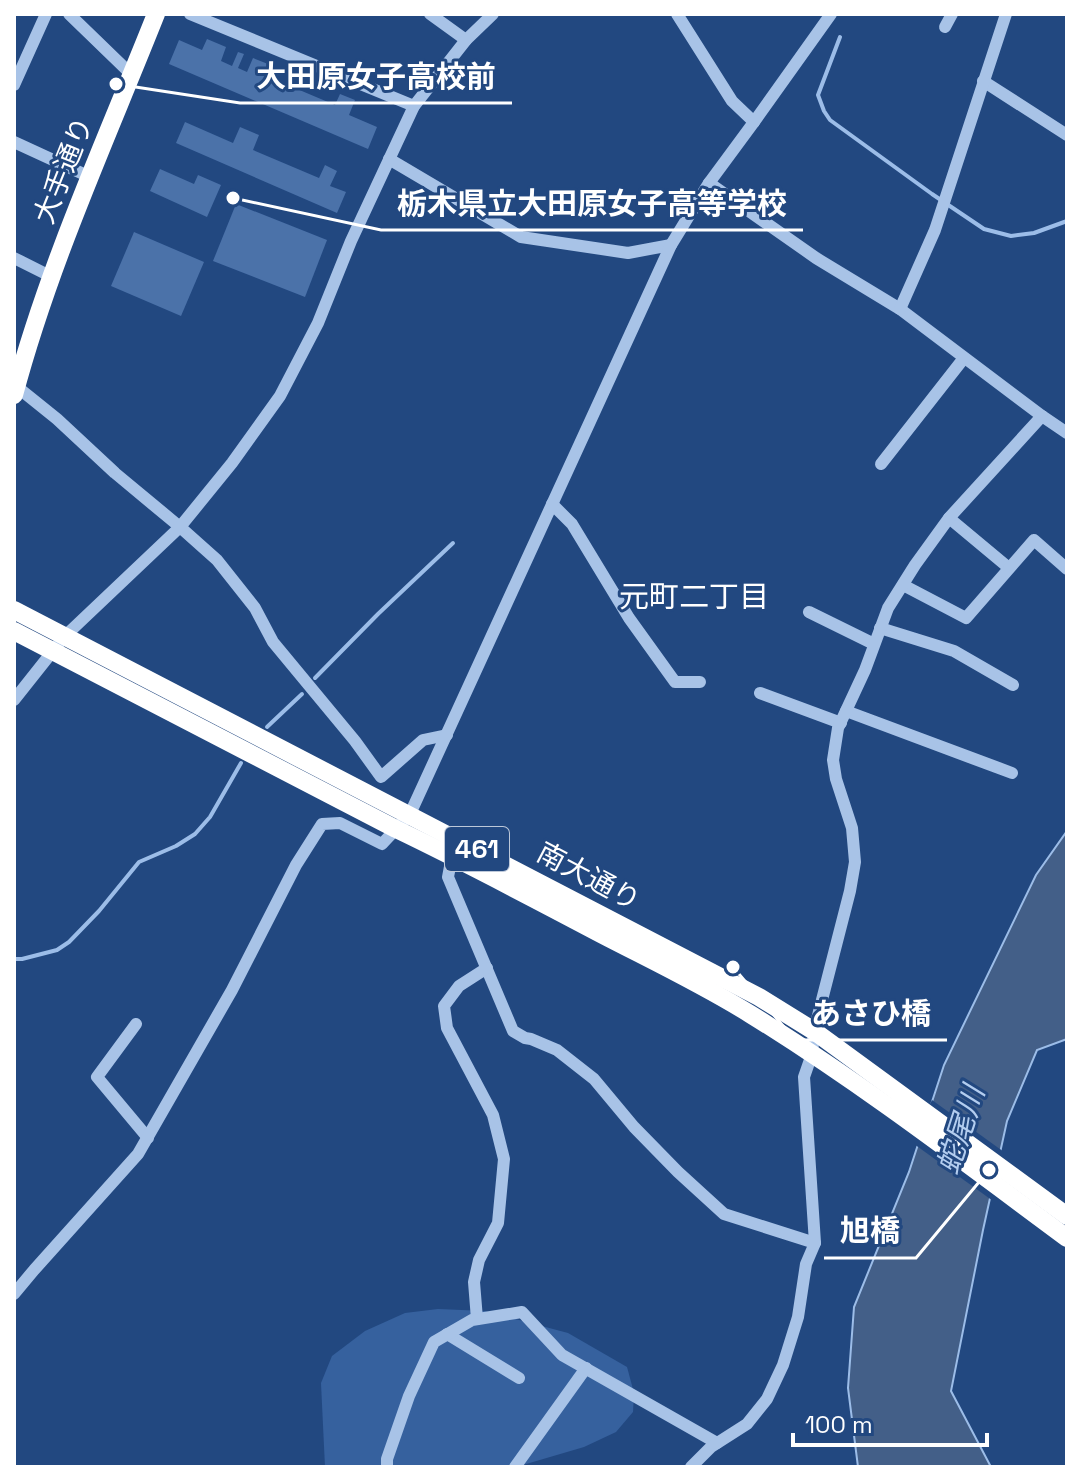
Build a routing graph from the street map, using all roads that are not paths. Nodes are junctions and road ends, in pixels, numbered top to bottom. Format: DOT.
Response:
graph roads {
  1 [pos="46,14"];
  2 [pos="69,14"];
  3 [pos="156,14"];
  4 [pos="190,14"];
  5 [pos="430,14"];
  6 [pos="493,14"];
  7 [pos="677,14"];
  8 [pos="831,14"];
  9 [pos="952,14"];
  10 [pos="1006,14"];
  11 [pos="945,27"];
  12 [pos="466,40"];
  13 [pos="132,75"];
  14 [pos="983,81"];
  15 [pos="14,85"];
  16 [pos="414,106"];
  17 [pos="754,122"];
  18 [pos="1067,135"];
  19 [pos="14,142"];
  20 [pos="389,159"];
  21 [pos="90,177"];
  22 [pos="709,183"];
  23 [pos="671,245"];
  24 [pos="14,258"];
  25 [pos="50,276"];
  26 [pos="900,309"];
  27 [pos="964,358"];
  28 [pos="15,391"];
  29 [pos="1042,416"];
  30 [pos="1067,433"];
  31 [pos="881,464"];
  32 [pos="552,504"];
  33 [pos="949,518"];
  34 [pos="180,527"];
  35 [pos="1009,568"];
  36 [pos="1067,569"];
  37 [pos="903,585"];
  38 [pos="14,610"];
  39 [pos="809,612"];
  40 [pos="880,628"];
  41 [pos="14,631"];
  42 [pos="58,644"];
  43 [pos="874,644"];
  44 [pos="700,682"];
  45 [pos="1013,685"];
  46 [pos="760,693"];
  47 [pos="14,700"];
  48 [pos="843,717"];
  49 [pos="447,735"];
  50 [pos="1012,773"];
  51 [pos="410,814"];
  52 [pos="396,829"];
  53 [pos="452,856"];
  54 [pos="487,968"];
  55 [pos="136,1024"];
  56 [pos="814,1031"];
  57 [pos="812,1054"];
  58 [pos="922,1121"];
  59 [pos="148,1138"];
  60 [pos="1067,1216"];
  61 [pos="1067,1238"];
  62 [pos="815,1243"];
  63 [pos="14,1294"];
  64 [pos="477,1319"];
  65 [pos="447,1334"];
  66 [pos="586,1368"];
  67 [pos="519,1378"];
  68 [pos="717,1443"];
  69 [pos="387,1467"];
  70 [pos="515,1467"];
  71 [pos="691,1467"];
  1 -- 15 [label="street"];
  2 -- 13 [label="street"];
  3 -- 13 [label="highway, 大手通り"];
  4 -- 16 [label="street"];
  5 -- 12 [label="street"];
  6 -- 12 [label="street"];
  7 -- 17 [label="street"];
  8 -- 17 [label="street"];
  9 -- 11 [label="street"];
  10 -- 14 [label="street"];
  12 -- 16 [label="street"];
  13 -- 21 [label="highway, 大手通り"];
  14 -- 18 [label="street"];
  14 -- 26 [label="street"];
  16 -- 20 [label="street"];
  17 -- 22 [label="street"];
  19 -- 21 [label="street"];
  20 -- 23 [label="street"];
  20 -- 34 [label="street"];
  21 -- 25 [label="highway, 大手通り"];
  22 -- 23 [label="street"];
  22 -- 26 [label="street"];
  23 -- 32 [label="street"];
  24 -- 25 [label="street"];
  25 -- 28 [label="highway, 大手通り"];
  26 -- 27 [label="street"];
  27 -- 29 [label="street"];
  27 -- 31 [label="street"];
  28 -- 34 [label="street"];
  29 -- 30 [label="street"];
  29 -- 33 [label="street"];
  32 -- 44 [label="street"];
  32 -- 49 [label="street"];
  33 -- 35 [label="street"];
  33 -- 37 [label="street"];
  34 -- 42 [label="street"];
  34 -- 49 [label="street"];
  35 -- 36 [label="street"];
  35 -- 37 [label="street"];
  37 -- 40 [label="street"];
  38 -- 42 [label="highway, 南大通り / 461"];
  39 -- 43 [label="street"];
  40 -- 43 [label="street"];
  40 -- 45 [label="street"];
  41 -- 42 [label="highway, 南大通り / 461"];
  42 -- 47 [label="street"];
  42 -- 51 [label="highway, 南大通り / 461"];
  42 -- 52 [label="highway, 南大通り / 461"];
  43 -- 48 [label="street"];
  46 -- 48 [label="street"];
  48 -- 50 [label="street"];
  48 -- 56 [label="street"];
  49 -- 51 [label="street"];
  51 -- 52 [label="street"];
  51 -- 56 [label="highway, 南大通り / 461"];
  52 -- 53 [label="highway, 南大通り / 461"];
  52 -- 59 [label="street"];
  53 -- 54 [label="street"];
  53 -- 57 [label="highway, 南大通り / 461"];
  54 -- 62 [label="street"];
  54 -- 64 [label="street"];
  55 -- 59 [label="street"];
  56 -- 57 [label="street"];
  56 -- 58 [label="highway, 南大通り / 461"];
  57 -- 58 [label="highway, 南大通り / 461"];
  57 -- 62 [label="street"];
  58 -- 60 [label="highway, 南大通り / 461"];
  58 -- 61 [label="highway, 南大通り / 461"];
  59 -- 63 [label="street"];
  62 -- 68 [label="street"];
  64 -- 65 [label="street"];
  64 -- 66 [label="street"];
  65 -- 67 [label="street"];
  65 -- 69 [label="street"];
  66 -- 68 [label="street"];
  66 -- 70 [label="street"];
  68 -- 71 [label="street"];
}
